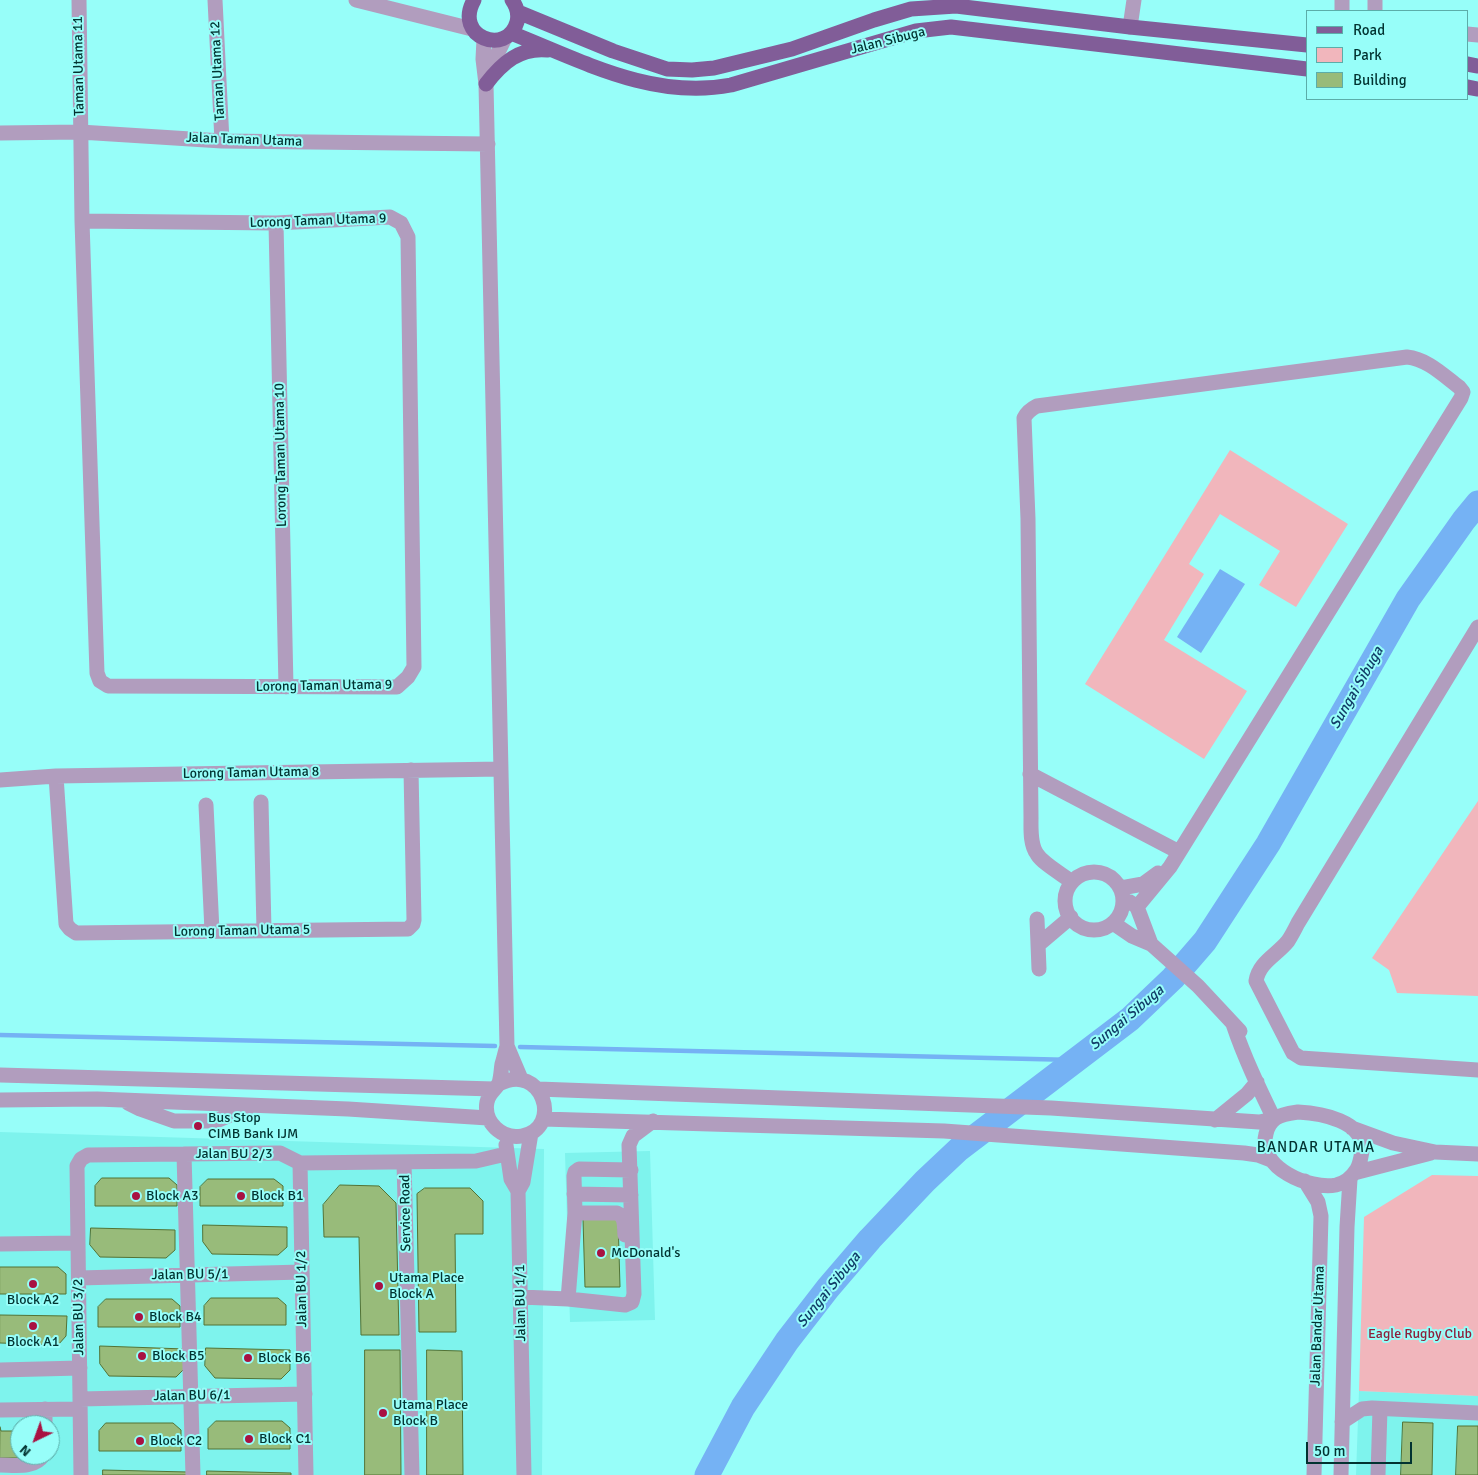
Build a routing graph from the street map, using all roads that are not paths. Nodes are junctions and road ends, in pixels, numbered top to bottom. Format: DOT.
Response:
graph roads {
  1 [pos="79,0"];
  2 [pos="215,0"];
  3 [pos="356,0"];
  4 [pos="1134,0"];
  5 [pos="470,2"];
  6 [pos="516,5"];
  7 [pos="1130,27"];
  8 [pos="478,34"];
  9 [pos="508,35"];
  10 [pos="1306,45"];
  11 [pos="557,51"];
  12 [pos="1306,69"];
  13 [pos="486,81"];
  14 [pos="80,132"];
  15 [pos="0,133"];
  16 [pos="222,141"];
  17 [pos="488,144"];
  18 [pos="82,222"];
  19 [pos="276,224"];
  20 [pos="1478,627"];
  21 [pos="286,687"];
  22 [pos="501,769"];
  23 [pos="411,770"];
  24 [pos="1030,774"];
  25 [pos="56,776"];
  26 [pos="0,780"];
  27 [pos="261,802"];
  28 [pos="206,805"];
  29 [pos="1177,856"];
  30 [pos="1072,882"];
  31 [pos="1122,892"];
  32 [pos="1137,907"];
  33 [pos="1037,918"];
  34 [pos="1071,918"];
  35 [pos="1114,923"];
  36 [pos="264,930"];
  37 [pos="212,931"];
  38 [pos="1038,945"];
  39 [pos="1154,948"];
  40 [pos="1039,969"];
  41 [pos="1233,1024"];
  42 [pos="507,1046"];
  43 [pos="0,1067"];
  44 [pos="1478,1070"];
  45 [pos="0,1074"];
  46 [pos="50,1075"];
  47 [pos="521,1079"];
  48 [pos="1257,1082"];
  49 [pos="496,1086"];
  50 [pos="538,1089"];
  51 [pos="0,1100"];
  52 [pos="1277,1117"];
  53 [pos="488,1118"];
  54 [pos="543,1119"];
  55 [pos="1215,1120"];
  56 [pos="654,1121"];
  57 [pos="1352,1128"];
  58 [pos="531,1133"];
  59 [pos="505,1135"];
  60 [pos="1435,1152"];
  61 [pos="184,1154"];
  62 [pos="506,1154"];
  63 [pos="1478,1154"];
  64 [pos="81,1159"];
  65 [pos="1271,1160"];
  66 [pos="300,1162"];
  67 [pos="404,1162"];
  68 [pos="630,1170"];
  69 [pos="1352,1176"];
  70 [pos="1305,1181"];
  71 [pos="518,1191"];
  72 [pos="574,1194"];
  73 [pos="632,1195"];
  74 [pos="575,1213"];
  75 [pos="78,1243"];
  76 [pos="0,1244"];
  77 [pos="302,1272"];
  78 [pos="187,1275"];
  79 [pos="79,1278"];
  80 [pos="521,1298"];
  81 [pos="572,1300"];
  82 [pos="80,1368"];
  83 [pos="0,1370"];
  84 [pos="305,1394"];
  85 [pos="191,1396"];
  86 [pos="80,1404"];
  87 [pos="45,1409"];
  88 [pos="1380,1409"];
  89 [pos="0,1410"];
  90 [pos="1478,1412"];
  91 [pos="45,1415"];
  92 [pos="1342,1422"];
  93 [pos="81,1475"];
  94 [pos="193,1475"];
  95 [pos="306,1475"];
  96 [pos="412,1475"];
  97 [pos="524,1475"];
  98 [pos="1314,1475"];
  99 [pos="1341,1475"];
  100 [pos="1378,1475"];
  1 -- 14 [label="street, Taman Utama 11"];
  2 -- 16 [label="street, Taman Utama 12"];
  3 -- 8 [label="street"];
  4 -- 7 [label="street"];
  5 -- 8 [label="main road"];
  6 -- 7 [label="main road, Jalan Sibuga"];
  6 -- 9 [label="main road"];
  7 -- 10 [label="main road, Jalan Sibuga"];
  8 -- 9 [label="main road"];
  8 -- 13 [label="street"];
  9 -- 11 [label="main road, Jalan Sibuga"];
  9 -- 13 [label="street"];
  11 -- 12 [label="main road, Jalan Sibuga"];
  11 -- 13 [label="main road"];
  13 -- 17 [label="street"];
  14 -- 15 [label="street, Jalan Taman Utama"];
  14 -- 16 [label="street, Jalan Taman Utama"];
  14 -- 18 [label="street, Lorong Taman Utama 9"];
  16 -- 17 [label="street, Jalan Taman Utama"];
  17 -- 22 [label="street"];
  18 -- 19 [label="street, Lorong Taman Utama 9"];
  18 -- 21 [label="street, Lorong Taman Utama 9"];
  19 -- 21 [label="street, Lorong Taman Utama 10"];
  19 -- 21 [label="street, Lorong Taman Utama 9"];
  20 -- 44 [label="street"];
  22 -- 23 [label="street, Lorong Taman Utama 8"];
  22 -- 42 [label="street"];
  23 -- 25 [label="street, Lorong Taman Utama 8"];
  23 -- 36 [label="street, Lorong Taman Utama 5"];
  24 -- 29 [label="street"];
  24 -- 29 [label="street"];
  24 -- 30 [label="street"];
  25 -- 26 [label="street, Lorong Taman Utama 8"];
  25 -- 37 [label="street, Lorong Taman Utama 5"];
  27 -- 36 [label="street"];
  28 -- 37 [label="street"];
  29 -- 31 [label="street"];
  29 -- 32 [label="street"];
  30 -- 31 [label="street"];
  30 -- 34 [label="street"];
  31 -- 32 [label="street"];
  31 -- 35 [label="street"];
  32 -- 39 [label="street"];
  33 -- 38 [label="street"];
  34 -- 35 [label="street"];
  34 -- 38 [label="street"];
  35 -- 39 [label="street"];
  36 -- 37 [label="street, Lorong Taman Utama 5"];
  38 -- 40 [label="street"];
  39 -- 41 [label="street"];
  41 -- 48 [label="street"];
  41 -- 52 [label="street"];
  42 -- 47 [label="street"];
  42 -- 49 [label="street"];
  43 -- 46 [label="street"];
  45 -- 46 [label="street"];
  46 -- 49 [label="street"];
  47 -- 49 [label="street"];
  47 -- 50 [label="street"];
  48 -- 52 [label="street"];
  48 -- 55 [label="street"];
  49 -- 53 [label="street"];
  50 -- 54 [label="street"];
  50 -- 55 [label="street"];
  51 -- 53 [label="street"];
  52 -- 55 [label="street"];
  52 -- 57 [label="street"];
  52 -- 65 [label="street"];
  53 -- 59 [label="street"];
  54 -- 56 [label="street"];
  54 -- 58 [label="street"];
  56 -- 65 [label="street"];
  56 -- 68 [label="street"];
  57 -- 60 [label="street"];
  57 -- 69 [label="street"];
  58 -- 59 [label="street"];
  58 -- 71 [label="street, Jalan BU 1/1"];
  59 -- 62 [label="street"];
  60 -- 63 [label="street"];
  60 -- 69 [label="street"];
  61 -- 64 [label="street, Jalan BU 2/3"];
  61 -- 66 [label="street, Jalan BU 2/3"];
  61 -- 78 [label="street"];
  62 -- 67 [label="street, Jalan BU 2/3"];
  62 -- 71 [label="street"];
  64 -- 75 [label="street, Jalan BU 3/2"];
  65 -- 70 [label="street"];
  66 -- 67 [label="street, Jalan BU 2/3"];
  66 -- 77 [label="street, Jalan BU 1/2"];
  67 -- 96 [label="street, Service Road"];
  68 -- 72 [label="street"];
  68 -- 73 [label="street"];
  69 -- 70 [label="street"];
  69 -- 92 [label="street, Jalan Bandar Utama"];
  70 -- 98 [label="street, Jalan Bandar Utama"];
  71 -- 80 [label="street, Jalan BU 1/1"];
  72 -- 73 [label="street"];
  72 -- 74 [label="street"];
  73 -- 81 [label="street"];
  74 -- 81 [label="street"];
  74 -- 81 [label="street"];
  75 -- 76 [label="street"];
  75 -- 79 [label="street, Jalan BU 3/2"];
  77 -- 78 [label="street, Jalan BU 5/1"];
  77 -- 84 [label="street, Jalan BU 1/2"];
  78 -- 79 [label="street, Jalan BU 5/1"];
  78 -- 85 [label="street"];
  79 -- 82 [label="street, Jalan BU 3/2"];
  80 -- 81 [label="street"];
  80 -- 97 [label="street, Jalan BU 1/1"];
  82 -- 83 [label="street"];
  82 -- 86 [label="street, Jalan BU 3/2"];
  84 -- 85 [label="street, Jalan BU 6/1"];
  84 -- 95 [label="street, Jalan BU 1/2"];
  85 -- 86 [label="street, Jalan BU 6/1"];
  85 -- 94 [label="street"];
  86 -- 87 [label="street, Jalan BU 6/1"];
  86 -- 93 [label="street, Jalan BU 3/2"];
  87 -- 89 [label="street, Jalan BU 6/1"];
  87 -- 91 [label="street"];
  88 -- 90 [label="street"];
  88 -- 92 [label="street"];
  88 -- 100 [label="street"];
  92 -- 99 [label="street, Jalan Bandar Utama"];
}
